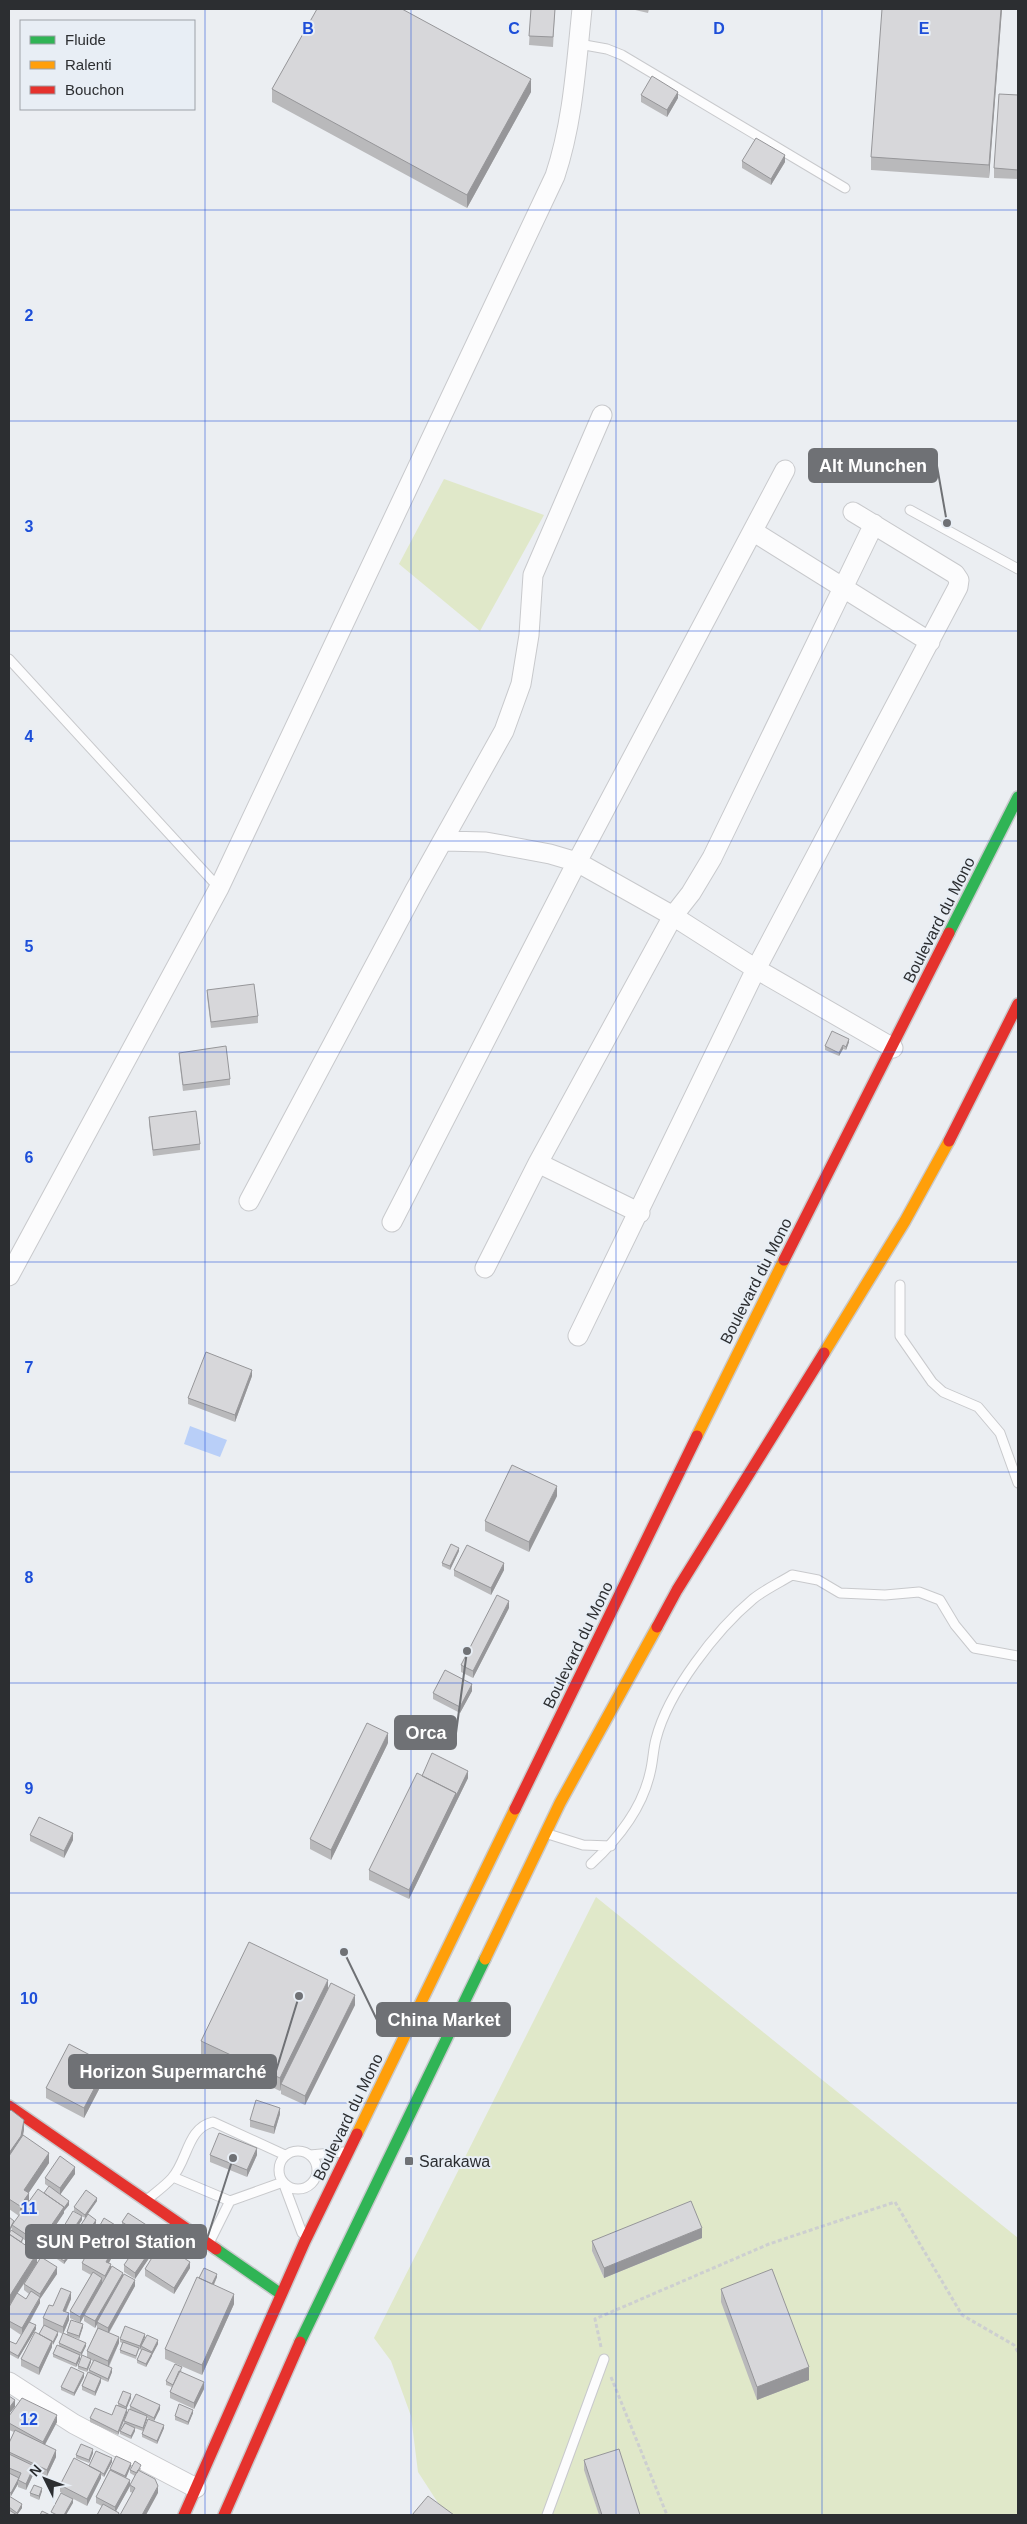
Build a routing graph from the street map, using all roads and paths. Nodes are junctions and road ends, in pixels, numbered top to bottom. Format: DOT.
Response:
graph roads {
  1 [pos="582,9"];
  2 [pos="579,44"];
  3 [pos="845,188"];
  4 [pos="602,416"];
  5 [pos="785,470"];
  6 [pos="910,510"];
  7 [pos="853,512"];
  8 [pos="874,524"];
  9 [pos="754,532"];
  10 [pos="1018,570"];
  11 [pos="844,589"];
  12 [pos="930,642"];
  13 [pos="9,659"];
  14 [pos="1018,797"];
  15 [pos="444,841"];
  16 [pos="577,862"];
  17 [pos="219,888"];
  18 [pos="672,916"];
  19 [pos="756,969"];
  20 [pos="1018,1004"];
  21 [pos="893,1048"];
  22 [pos="538,1163"];
  23 [pos="249,1201"];
  24 [pos="640,1213"];
  25 [pos="392,1222"];
  26 [pos="485,1268"];
  27 [pos="9,1276"];
  28 [pos="900,1285"];
  29 [pos="578,1336"];
  30 [pos="1018,1483"];
  31 [pos="1018,1656"];
  32 [pos="546,1834"];
  33 [pos="611,1846"];
  34 [pos="591,1864"];
  35 [pos="9,2106"];
  36 [pos="350,2152"];
  37 [pos="310,2155"];
  38 [pos="284,2156"];
  39 [pos="173,2177"];
  40 [pos="283,2182"];
  41 [pos="146,2201"];
  42 [pos="230,2201"];
  43 [pos="305,2241"];
  44 [pos="208,2243"];
  45 [pos="281,2294"];
  46 [pos="1018,2352"];
  47 [pos="604,2359"];
  48 [pos="9,2382"];
  49 [pos="196,2488"];
  50 [pos="184,2515"];
  51 [pos="224,2515"];
  52 [pos="547,2515"];
  53 [pos="667,2515"];
  1 -- 2 [label="street"];
  2 -- 3 [label="lane"];
  2 -- 17 [label="street"];
  4 -- 15 [label="street"];
  5 -- 9 [label="street"];
  6 -- 10 [label="lane"];
  7 -- 8 [label="street"];
  8 -- 11 [label="street"];
  8 -- 12 [label="street"];
  9 -- 11 [label="street"];
  9 -- 16 [label="street"];
  11 -- 12 [label="street"];
  11 -- 18 [label="street"];
  12 -- 19 [label="street"];
  13 -- 17 [label="lane"];
  14 -- 21 [label="main road, Boulevard du Mono"];
  15 -- 16 [label="street"];
  15 -- 23 [label="street"];
  16 -- 18 [label="street"];
  16 -- 25 [label="street"];
  17 -- 27 [label="street"];
  18 -- 19 [label="street"];
  18 -- 22 [label="street"];
  19 -- 21 [label="street"];
  19 -- 24 [label="street"];
  20 -- 32 [label="main road"];
  21 -- 36 [label="main road, Boulevard du Mono"];
  22 -- 24 [label="street"];
  22 -- 26 [label="street"];
  24 -- 29 [label="street"];
  28 -- 30 [label="lane"];
  31 -- 33 [label="lane"];
  32 -- 33 [label="lane"];
  32 -- 51 [label="main road"];
  33 -- 34 [label="lane"];
  35 -- 41 [label="main road"];
  36 -- 37 [label="lane"];
  36 -- 43 [label="main road, Boulevard du Mono"];
  37 -- 38 [label="lane"];
  37 -- 40 [label="lane"];
  38 -- 39 [label="lane"];
  38 -- 40 [label="lane"];
  39 -- 41 [label="lane"];
  39 -- 42 [label="lane"];
  40 -- 42 [label="lane"];
  40 -- 43 [label="lane"];
  41 -- 44 [label="main road"];
  42 -- 44 [label="lane"];
  43 -- 45 [label="main road, Boulevard du Mono"];
  44 -- 45 [label="main road"];
  45 -- 49 [label="main road, Boulevard du Mono"];
  46 -- 47 [label="path"];
  47 -- 52 [label="lane"];
  47 -- 53 [label="path"];
  48 -- 49 [label="street"];
  49 -- 50 [label="main road, Boulevard du Mono"];
}
